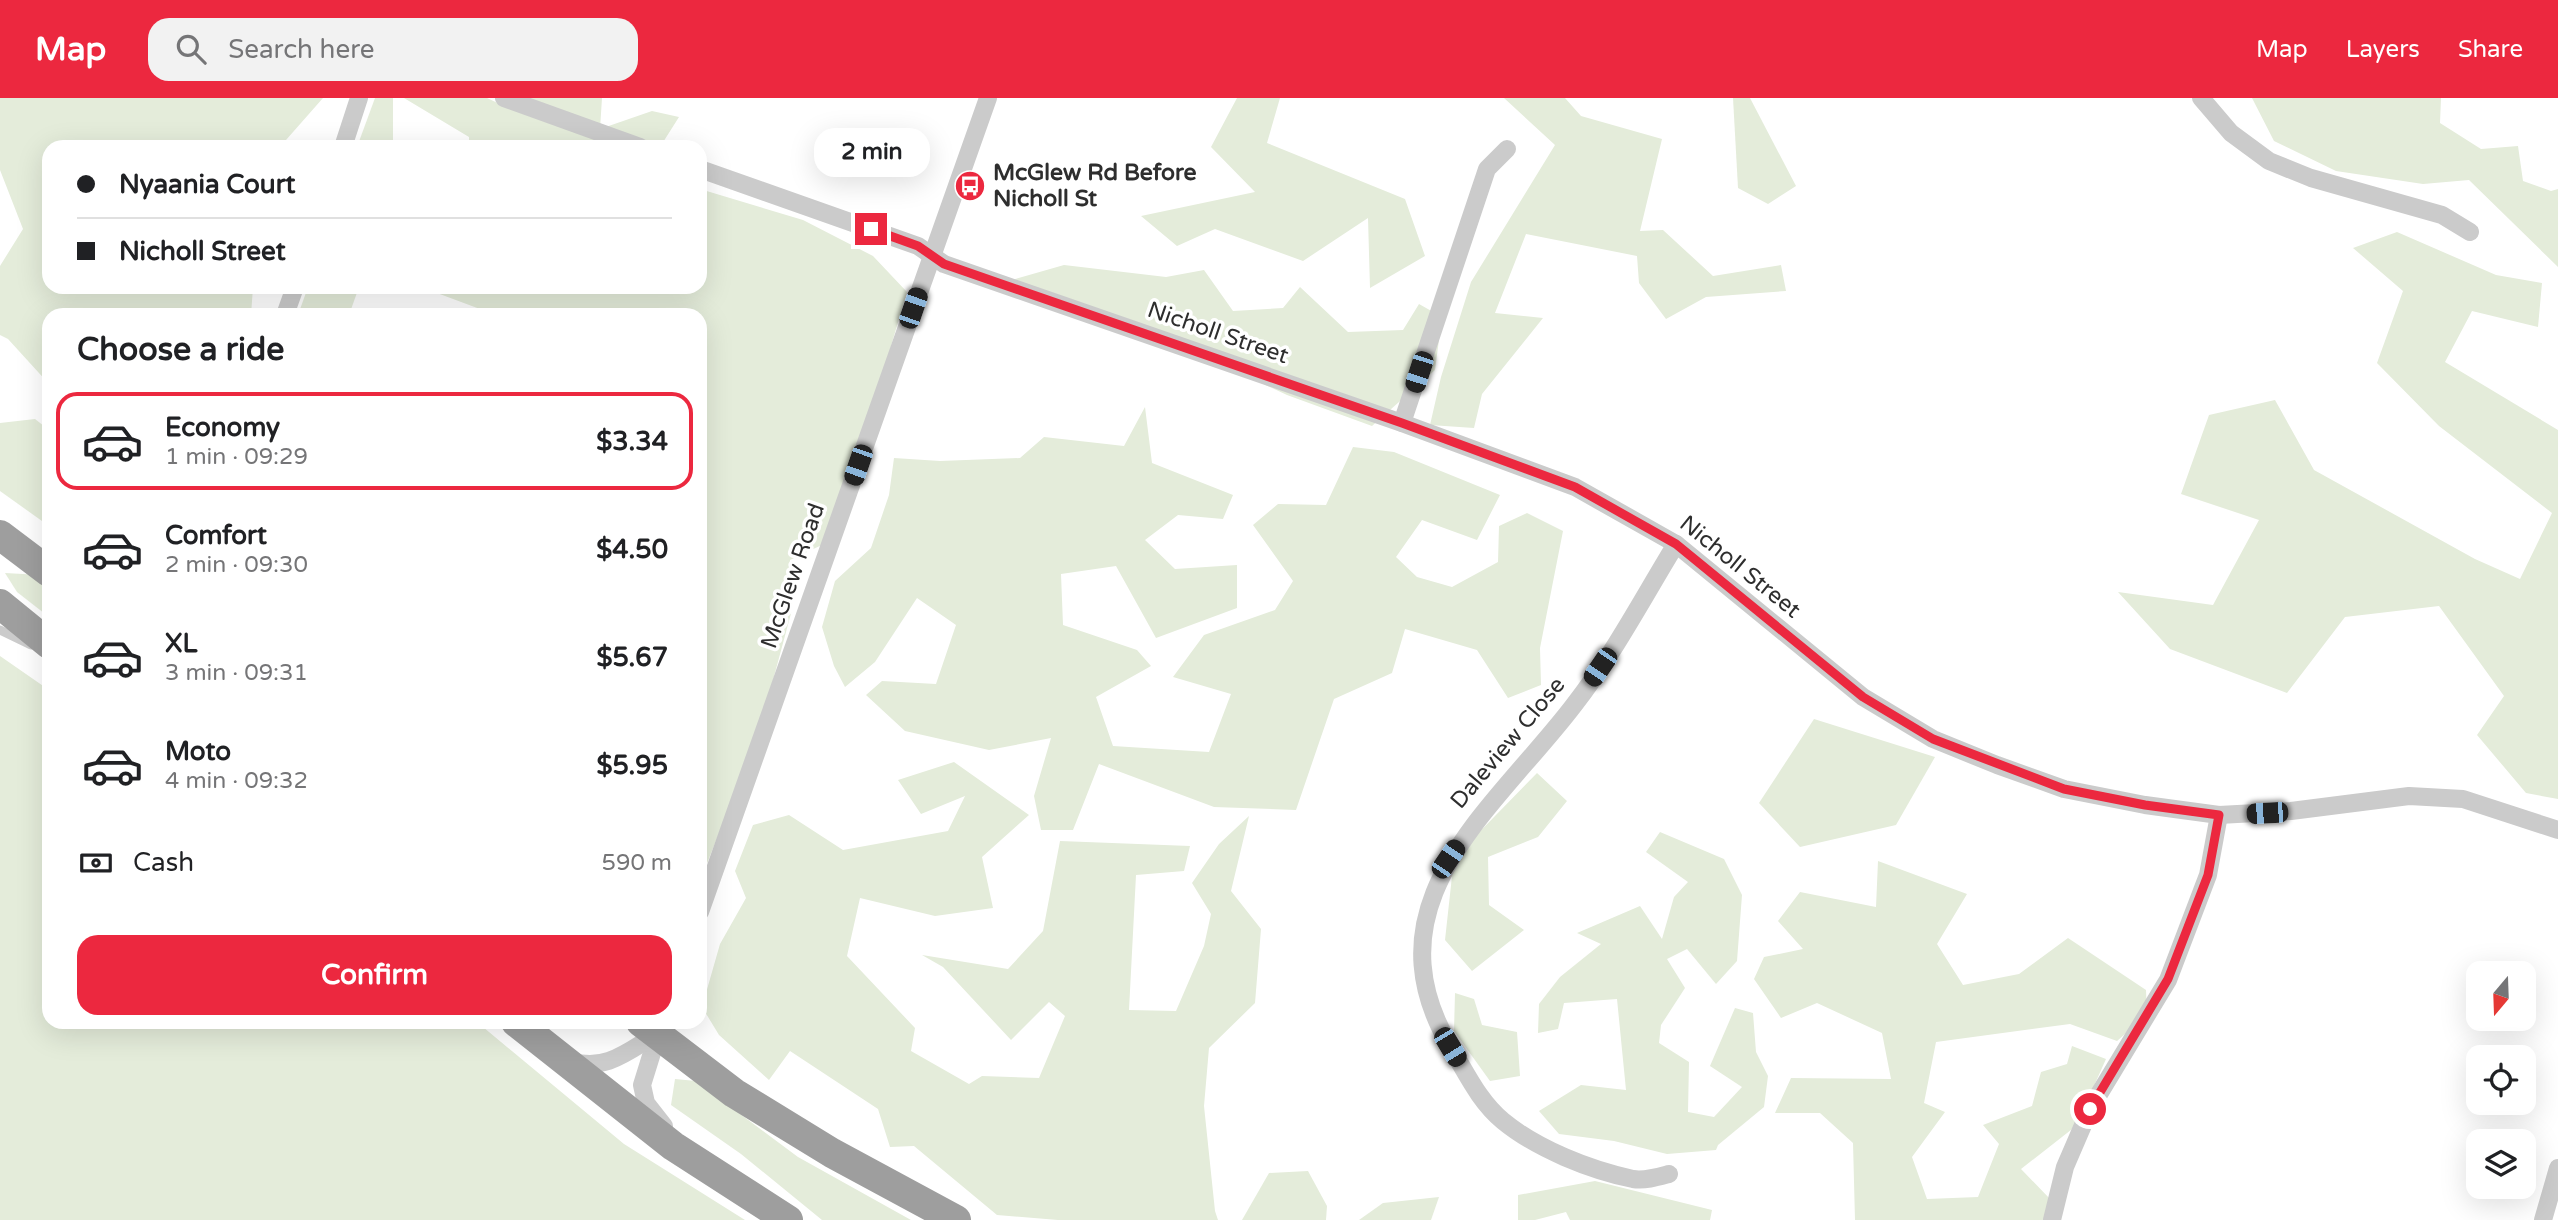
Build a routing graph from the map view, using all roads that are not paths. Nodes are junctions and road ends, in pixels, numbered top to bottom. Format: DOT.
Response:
graph roads {
  1 [pos="359,98"];
  2 [pos="504,98"];
  3 [pos="989,98"];
  4 [pos="2201,98"];
  5 [pos="345,140"];
  6 [pos="621,140"];
  7 [pos="1507,149"];
  8 [pos="707,171"];
  9 [pos="2470,232"];
  10 [pos="932,255"];
  11 [pos="1402,423"];
  12 [pos="0,535"];
  13 [pos="1676,544"];
  14 [pos="42,567"];
  15 [pos="0,604"];
  16 [pos="0,631"];
  17 [pos="42,638"];
  18 [pos="42,650"];
  19 [pos="2219,815"];
  20 [pos="2558,830"];
  21 [pos="707,892"];
  22 [pos="525,1029"];
  23 [pos="649,1029"];
  24 [pos="652,1029"];
  25 [pos="657,1029"];
  26 [pos="560,1058"];
  27 [pos="2558,1168"];
  28 [pos="712,1172"];
  29 [pos="1669,1174"];
  30 [pos="788,1220"];
  31 [pos="956,1220"];
  32 [pos="2052,1220"];
  33 [pos="2543,1220"];
  1 -- 5 [label="street"];
  2 -- 6 [label="street"];
  3 -- 10 [label="street, McGlew Road"];
  4 -- 9 [label="street"];
  7 -- 11 [label="street"];
  8 -- 10 [label="street, Nicholl Street"];
  10 -- 11 [label="street, Nicholl Street"];
  10 -- 21 [label="street, McGlew Road"];
  11 -- 13 [label="street, Nicholl Street"];
  12 -- 14 [label="highway"];
  13 -- 19 [label="street, Nicholl Street"];
  13 -- 29 [label="street, Daleview Close"];
  15 -- 17 [label="highway"];
  16 -- 18 [label="lane"];
  19 -- 20 [label="street, Nicholl Street"];
  19 -- 32 [label="street"];
  22 -- 26 [label="highway"];
  23 -- 26 [label="street"];
  24 -- 28 [label="street"];
  25 -- 31 [label="highway"];
  26 -- 28 [label="highway"];
  27 -- 33 [label="street"];
  28 -- 30 [label="highway"];
}
